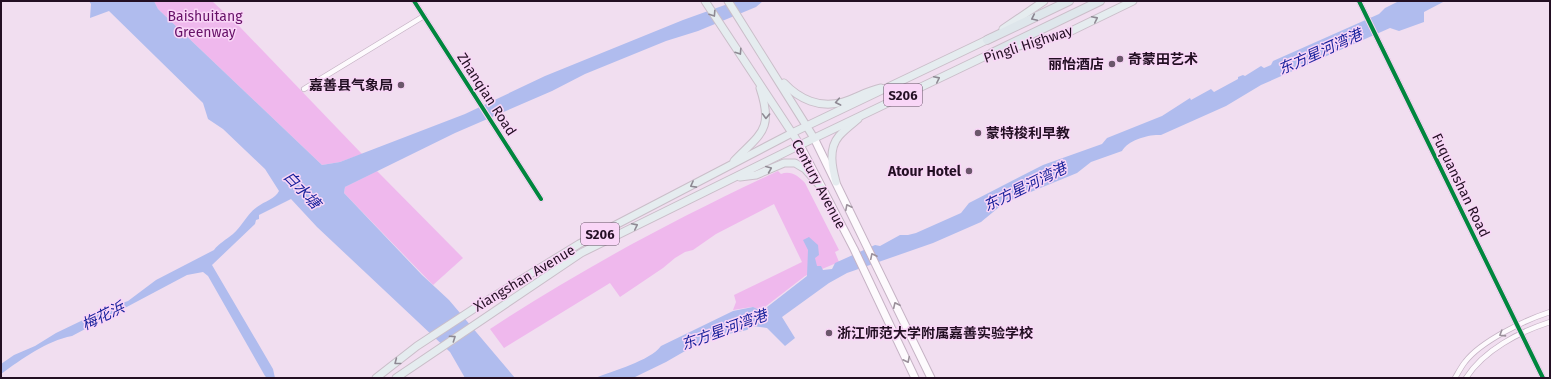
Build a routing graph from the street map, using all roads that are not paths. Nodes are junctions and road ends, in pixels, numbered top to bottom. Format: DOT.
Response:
graph roads {
  1 [pos="414,1"];
  2 [pos="705,1"];
  3 [pos="728,1"];
  4 [pos="1044,1"];
  5 [pos="1069,1"];
  6 [pos="1100,1"];
  7 [pos="1133,1"];
  8 [pos="1358,1"];
  9 [pos="424,16"];
  10 [pos="986,40"];
  11 [pos="992,53"];
  12 [pos="772,69"];
  13 [pos="756,79"];
  14 [pos="889,87"];
  15 [pos="304,89"];
  16 [pos="862,114"];
  17 [pos="808,126"];
  18 [pos="792,133"];
  19 [pos="814,138"];
  20 [pos="800,144"];
  21 [pos="728,166"];
  22 [pos="732,178"];
  23 [pos="836,182"];
  24 [pos="821,186"];
  25 [pos="541,199"];
  26 [pos="1550,312"];
  27 [pos="1550,322"];
  28 [pos="1517,324"];
  29 [pos="1522,333"];
  30 [pos="376,378"];
  31 [pos="396,378"];
  32 [pos="915,378"];
  33 [pos="931,378"];
  34 [pos="1455,378"];
  35 [pos="1466,378"];
  36 [pos="1543,378"];
  1 -- 9 [label="street, Zhanqian Road"];
  2 -- 13 [label="main road, Century Avenue, one-way"];
  3 -- 12 [label="main road, Century Avenue"];
  4 -- 10 [label="main road, Pingli Highway"];
  5 -- 10 [label="highway, S206, one-way"];
  6 -- 11 [label="highway, S206"];
  11 -- 7 [label="main road, Pingli Highway, one-way"];
  8 -- 28 [label="street, Fuquanshan Road"];
  9 -- 15 [label="street"];
  9 -- 25 [label="street, Zhanqian Road"];
  10 -- 14 [label="main road, Pingli Highway / S206"];
  16 -- 11 [label="main road, Pingli Highway / S206, one-way"];
  14 -- 12 [label="main road, one-way"];
  12 -- 17 [label="main road, Century Avenue"];
  13 -- 18 [label="main road, Century Avenue"];
  13 -- 21 [label="main road, one-way"];
  14 -- 17 [label="main road, Pingli Highway / S206"];
  16 -- 19 [label="main road, Pingli Highway / S206"];
  16 -- 23 [label="main road"];
  17 -- 18 [label="main road, Xiangshan Avenue / S206"];
  17 -- 19 [label="main road, Century Avenue"];
  18 -- 20 [label="main road, Century Avenue"];
  18 -- 21 [label="main road, Xiangshan Avenue / S206"];
  19 -- 20 [label="main road, Xiangshan Avenue / S206"];
  19 -- 23 [label="main road, Century Avenue"];
  20 -- 22 [label="main road, Xiangshan Avenue / S206"];
  20 -- 24 [label="main road, Century Avenue"];
  21 -- 30 [label="main road, Xiangshan Avenue / S206, one-way"];
  22 -- 24 [label="main road, one-way"];
  31 -- 22 [label="main road, Xiangshan Avenue / S206, one-way"];
  33 -- 23 [label="main road, Century Avenue, one-way"];
  24 -- 32 [label="main road, Century Avenue, one-way"];
  26 -- 28 [label="street"];
  27 -- 29 [label="street"];
  28 -- 29 [label="street, Fuquanshan Road"];
  28 -- 34 [label="street, one-way"];
  29 -- 35 [label="street"];
  29 -- 36 [label="street, Fuquanshan Road"];
}
